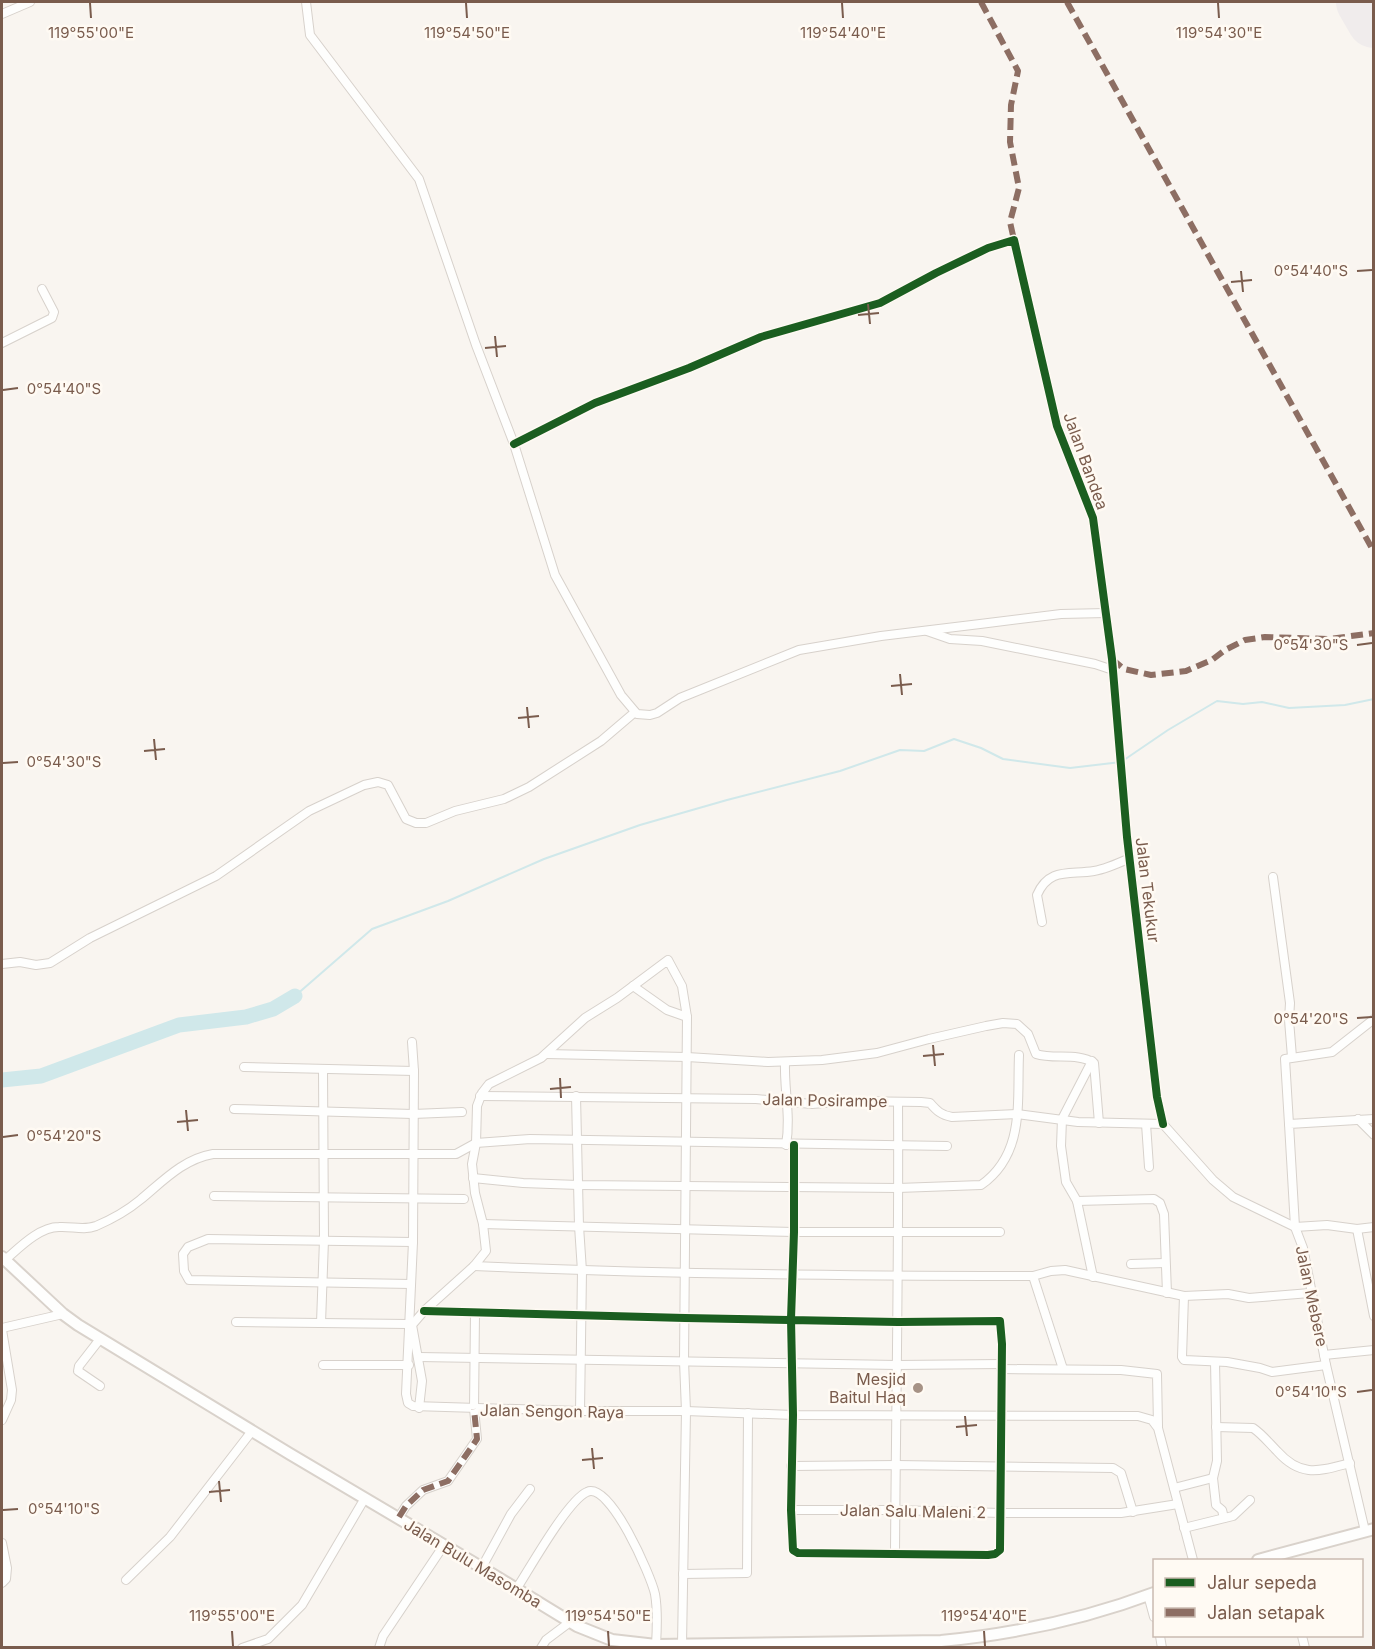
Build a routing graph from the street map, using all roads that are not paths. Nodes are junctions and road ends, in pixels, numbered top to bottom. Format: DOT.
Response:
graph roads {
  1 [pos="30,2"];
  2 [pos="306,2"];
  3 [pos="2,14"];
  4 [pos="42,289"];
  5 [pos="2,343"];
  6 [pos="514,444"];
  7 [pos="1106,613"];
  8 [pos="927,630"];
  9 [pos="1112,659"];
  10 [pos="1113,670"];
  11 [pos="634,712"];
  12 [pos="1130,858"];
  13 [pos="1273,877"];
  14 [pos="1042,922"];
  15 [pos="2,964"];
  16 [pos="633,986"];
  17 [pos="687,1017"];
  18 [pos="1374,1018"];
  19 [pos="412,1041"];
  20 [pos="546,1054"];
  21 [pos="1019,1055"];
  22 [pos="687,1057"];
  23 [pos="1292,1057"];
  24 [pos="785,1062"];
  25 [pos="1092,1062"];
  26 [pos="244,1067"];
  27 [pos="323,1069"];
  28 [pos="414,1071"];
  29 [pos="480,1096"];
  30 [pos="576,1096"];
  31 [pos="685,1098"];
  32 [pos="898,1102"];
  33 [pos="787,1103"];
  34 [pos="234,1109"];
  35 [pos="323,1111"];
  36 [pos="462,1112"];
  37 [pos="413,1114"];
  38 [pos="1017,1114"];
  39 [pos="1062,1119"];
  40 [pos="1358,1119"];
  41 [pos="1374,1119"];
  42 [pos="1099,1123"];
  43 [pos="1146,1124"];
  44 [pos="1289,1124"];
  45 [pos="1163,1125"];
  46 [pos="1374,1135"];
  47 [pos="577,1139"];
  48 [pos="687,1142"];
  49 [pos="476,1143"];
  50 [pos="790,1145"];
  51 [pos="898,1146"];
  52 [pos="946,1146"];
  53 [pos="324,1154"];
  54 [pos="412,1155"];
  55 [pos="1149,1167"];
  56 [pos="473,1178"];
  57 [pos="578,1185"];
  58 [pos="685,1185"];
  59 [pos="793,1187"];
  60 [pos="898,1188"];
  61 [pos="213,1196"];
  62 [pos="323,1198"];
  63 [pos="413,1198"];
  64 [pos="464,1199"];
  65 [pos="1077,1201"];
  66 [pos="483,1224"];
  67 [pos="579,1226"];
  68 [pos="1295,1227"];
  69 [pos="1374,1227"];
  70 [pos="1357,1229"];
  71 [pos="685,1230"];
  72 [pos="794,1232"];
  73 [pos="1000,1232"];
  74 [pos="897,1233"];
  75 [pos="324,1240"];
  76 [pos="413,1242"];
  77 [pos="3,1259"];
  78 [pos="1165,1263"];
  79 [pos="1131,1264"];
  80 [pos="474,1266"];
  81 [pos="582,1271"];
  82 [pos="685,1274"];
  83 [pos="792,1275"];
  84 [pos="897,1276"];
  85 [pos="1033,1276"];
  86 [pos="1093,1277"];
  87 [pos="322,1282"];
  88 [pos="411,1284"];
  89 [pos="1167,1293"];
  90 [pos="1310,1293"];
  91 [pos="1184,1296"];
  92 [pos="424,1311"];
  93 [pos="475,1313"];
  94 [pos="63,1314"];
  95 [pos="582,1315"];
  96 [pos="1374,1316"];
  97 [pos="685,1318"];
  98 [pos="791,1319"];
  99 [pos="236,1322"];
  100 [pos="898,1322"];
  101 [pos="321,1323"];
  102 [pos="408,1324"];
  103 [pos="2,1329"];
  104 [pos="100,1339"];
  105 [pos="1374,1350"];
  106 [pos="1324,1355"];
  107 [pos="474,1356"];
  108 [pos="419,1357"];
  109 [pos="581,1358"];
  110 [pos="684,1361"];
  111 [pos="1215,1362"];
  112 [pos="793,1363"];
  113 [pos="323,1365"];
  114 [pos="409,1365"];
  115 [pos="897,1365"];
  116 [pos="1326,1365"];
  117 [pos="1001,1367"];
  118 [pos="1064,1370"];
  119 [pos="100,1386"];
  120 [pos="419,1408"];
  121 [pos="474,1409"];
  122 [pos="580,1411"];
  123 [pos="686,1411"];
  124 [pos="748,1413"];
  125 [pos="895,1414"];
  126 [pos="793,1415"];
  127 [pos="1001,1415"];
  128 [pos="2,1420"];
  129 [pos="1158,1428"];
  130 [pos="1216,1428"];
  131 [pos="252,1431"];
  132 [pos="1350,1463"];
  133 [pos="897,1465"];
  134 [pos="791,1466"];
  135 [pos="1000,1467"];
  136 [pos="1213,1478"];
  137 [pos="1174,1488"];
  138 [pos="530,1489"];
  139 [pos="365,1498"];
  140 [pos="1250,1500"];
  141 [pos="1178,1504"];
  142 [pos="791,1510"];
  143 [pos="895,1510"];
  144 [pos="1133,1512"];
  145 [pos="1000,1513"];
  146 [pos="399,1517"];
  147 [pos="1224,1518"];
  148 [pos="1184,1528"];
  149 [pos="1369,1530"];
  150 [pos="2,1543"];
  151 [pos="444,1545"];
  152 [pos="895,1553"];
  153 [pos="1277,1558"];
  154 [pos="1193,1559"];
  155 [pos="482,1567"];
  156 [pos="683,1574"];
  157 [pos="126,1580"];
  158 [pos="2,1583"];
  159 [pos="517,1588"];
  160 [pos="1151,1594"];
  161 [pos="570,1622"];
  162 [pos="682,1645"];
  163 [pos="648,1646"];
  164 [pos="787,1646"];
  165 [pos="242,1647"];
  166 [pos="379,1647"];
  167 [pos="541,1647"];
  1 -- 3 [label="street"];
  2 -- 6 [label="street"];
  4 -- 5 [label="street"];
  6 -- 7 [label="street, Jalan Bandea"];
  6 -- 11 [label="street"];
  7 -- 8 [label="street"];
  7 -- 9 [label="street, Jalan Bandea"];
  8 -- 10 [label="street"];
  8 -- 11 [label="street"];
  9 -- 10 [label="street, Jalan Tekukur"];
  10 -- 12 [label="street, Jalan Tekukur"];
  11 -- 15 [label="street"];
  12 -- 14 [label="street"];
  12 -- 45 [label="street, Jalan Tekukur"];
  13 -- 23 [label="street"];
  16 -- 17 [label="street"];
  16 -- 17 [label="street"];
  16 -- 20 [label="street"];
  17 -- 22 [label="street"];
  18 -- 23 [label="street"];
  19 -- 28 [label="street"];
  20 -- 22 [label="street"];
  20 -- 29 [label="street"];
  21 -- 38 [label="street"];
  22 -- 24 [label="street"];
  22 -- 31 [label="street"];
  23 -- 44 [label="street"];
  24 -- 25 [label="street"];
  24 -- 33 [label="street"];
  25 -- 39 [label="street"];
  25 -- 42 [label="street"];
  26 -- 27 [label="street"];
  27 -- 28 [label="street"];
  27 -- 35 [label="street"];
  28 -- 37 [label="street"];
  29 -- 30 [label="street, Jalan Posirampe"];
  29 -- 49 [label="street"];
  30 -- 31 [label="street, Jalan Posirampe"];
  30 -- 47 [label="street"];
  31 -- 33 [label="street, Jalan Posirampe"];
  31 -- 48 [label="street"];
  32 -- 33 [label="street, Jalan Posirampe"];
  32 -- 38 [label="street, Jalan Posirampe"];
  32 -- 51 [label="street"];
  33 -- 50 [label="street"];
  34 -- 35 [label="street"];
  35 -- 37 [label="street"];
  35 -- 53 [label="street"];
  36 -- 37 [label="street"];
  37 -- 54 [label="street"];
  38 -- 39 [label="street, Jalan Posirampe"];
  38 -- 60 [label="street"];
  39 -- 42 [label="street, Jalan Posirampe"];
  39 -- 65 [label="street"];
  40 -- 41 [label="street"];
  40 -- 44 [label="street"];
  40 -- 46 [label="street"];
  42 -- 43 [label="street, Jalan Posirampe"];
  43 -- 45 [label="street, Jalan Posirampe"];
  43 -- 55 [label="street"];
  44 -- 68 [label="street"];
  45 -- 68 [label="street, Jalan Mebere"];
  47 -- 48 [label="street"];
  47 -- 49 [label="street"];
  47 -- 57 [label="street"];
  48 -- 50 [label="street"];
  48 -- 58 [label="street"];
  49 -- 54 [label="street"];
  49 -- 56 [label="street"];
  50 -- 51 [label="street"];
  50 -- 59 [label="street"];
  51 -- 52 [label="street"];
  51 -- 60 [label="street"];
  53 -- 54 [label="street"];
  53 -- 62 [label="street"];
  53 -- 77 [label="street"];
  54 -- 63 [label="street"];
  56 -- 57 [label="street"];
  56 -- 66 [label="street"];
  57 -- 58 [label="street"];
  57 -- 67 [label="street"];
  58 -- 59 [label="street"];
  58 -- 71 [label="street"];
  59 -- 60 [label="street"];
  59 -- 72 [label="street"];
  60 -- 74 [label="street"];
  61 -- 62 [label="street"];
  62 -- 63 [label="street"];
  62 -- 75 [label="street"];
  63 -- 64 [label="street"];
  63 -- 76 [label="street"];
  65 -- 78 [label="street"];
  65 -- 86 [label="street"];
  66 -- 67 [label="street"];
  66 -- 80 [label="street"];
  67 -- 71 [label="street"];
  67 -- 81 [label="street"];
  68 -- 70 [label="street"];
  68 -- 90 [label="street, Jalan Mebere"];
  69 -- 70 [label="street"];
  70 -- 96 [label="street"];
  71 -- 72 [label="street"];
  71 -- 82 [label="street"];
  72 -- 74 [label="street"];
  72 -- 83 [label="street"];
  73 -- 74 [label="street"];
  74 -- 84 [label="street"];
  75 -- 76 [label="street"];
  75 -- 87 [label="street"];
  75 -- 87 [label="street"];
  76 -- 88 [label="street"];
  77 -- 94 [label="street, Jalan Bulu Masomba"];
  78 -- 79 [label="street"];
  78 -- 89 [label="street"];
  80 -- 81 [label="street"];
  80 -- 92 [label="street"];
  81 -- 82 [label="street"];
  81 -- 95 [label="street"];
  82 -- 83 [label="street"];
  82 -- 97 [label="street"];
  83 -- 84 [label="street"];
  83 -- 98 [label="street"];
  84 -- 85 [label="street"];
  84 -- 100 [label="street"];
  85 -- 86 [label="street"];
  85 -- 118 [label="street"];
  86 -- 89 [label="street"];
  87 -- 88 [label="street"];
  87 -- 101 [label="street"];
  88 -- 102 [label="street"];
  89 -- 91 [label="street"];
  90 -- 91 [label="street"];
  90 -- 106 [label="street, Jalan Mebere"];
  91 -- 111 [label="street"];
  92 -- 93 [label="street"];
  92 -- 108 [label="street"];
  93 -- 95 [label="street"];
  93 -- 107 [label="street"];
  94 -- 103 [label="street"];
  94 -- 104 [label="street, Jalan Bulu Masomba"];
  95 -- 97 [label="street"];
  95 -- 109 [label="street"];
  97 -- 98 [label="street"];
  97 -- 110 [label="street"];
  98 -- 100 [label="street"];
  98 -- 112 [label="street"];
  99 -- 101 [label="street"];
  100 -- 115 [label="street"];
  100 -- 117 [label="street"];
  101 -- 102 [label="street"];
  102 -- 114 [label="street"];
  103 -- 128 [label="street"];
  104 -- 119 [label="street"];
  104 -- 131 [label="street, Jalan Bulu Masomba"];
  105 -- 106 [label="street"];
  106 -- 116 [label="street, Jalan Mebere"];
  107 -- 108 [label="street"];
  107 -- 109 [label="street"];
  107 -- 121 [label="street"];
  108 -- 120 [label="street"];
  109 -- 110 [label="street"];
  109 -- 122 [label="street"];
  110 -- 112 [label="street"];
  110 -- 123 [label="street"];
  111 -- 116 [label="street"];
  111 -- 130 [label="street"];
  112 -- 115 [label="street"];
  112 -- 126 [label="street"];
  113 -- 114 [label="street"];
  114 -- 120 [label="street"];
  115 -- 117 [label="street"];
  115 -- 125 [label="street"];
  116 -- 132 [label="street, Jalan Mebere"];
  117 -- 118 [label="street"];
  117 -- 127 [label="street"];
  118 -- 129 [label="street"];
  120 -- 121 [label="street, Jalan Sengon Raya"];
  121 -- 122 [label="street, Jalan Sengon Raya"];
  121 -- 146 [label="street"];
  122 -- 123 [label="street, Jalan Sengon Raya"];
  123 -- 124 [label="street, Jalan Sengon Raya"];
  123 -- 156 [label="street"];
  124 -- 126 [label="street, Jalan Sengon Raya"];
  124 -- 156 [label="street"];
  125 -- 126 [label="street, Jalan Sengon Raya"];
  125 -- 127 [label="street, Jalan Sengon Raya"];
  125 -- 133 [label="street"];
  126 -- 134 [label="street"];
  127 -- 129 [label="street, Jalan Sengon Raya"];
  127 -- 135 [label="street"];
  129 -- 137 [label="street"];
  130 -- 132 [label="street"];
  130 -- 136 [label="street"];
  131 -- 139 [label="street, Jalan Bulu Masomba"];
  131 -- 157 [label="street"];
  132 -- 149 [label="street, Jalan Mebere"];
  133 -- 134 [label="street"];
  133 -- 135 [label="street"];
  133 -- 143 [label="street"];
  134 -- 142 [label="street"];
  135 -- 144 [label="street"];
  135 -- 145 [label="street"];
  136 -- 137 [label="street"];
  136 -- 147 [label="street"];
  137 -- 141 [label="street"];
  138 -- 155 [label="street"];
  139 -- 146 [label="street, Jalan Bulu Masomba"];
  139 -- 165 [label="street"];
  140 -- 147 [label="street"];
  141 -- 144 [label="street, Jalan Salu Maleni 2"];
  141 -- 148 [label="street"];
  142 -- 143 [label="street, Jalan Salu Maleni 2"];
  142 -- 152 [label="street"];
  143 -- 145 [label="street, Jalan Salu Maleni 2"];
  143 -- 152 [label="street"];
  144 -- 145 [label="street, Jalan Salu Maleni 2"];
  145 -- 152 [label="street"];
  146 -- 151 [label="street, Jalan Bulu Masomba"];
  147 -- 148 [label="street"];
  148 -- 154 [label="street"];
  149 -- 153 [label="street"];
  150 -- 158 [label="street"];
  151 -- 155 [label="street, Jalan Bulu Masomba"];
  151 -- 166 [label="street"];
  155 -- 159 [label="street, Jalan Bulu Masomba"];
  156 -- 162 [label="street"];
  159 -- 161 [label="street, Jalan Bulu Masomba"];
  159 -- 163 [label="street"];
  160 -- 164 [label="street, Jalan Bulu Masomba"];
  161 -- 163 [label="street, Jalan Bulu Masomba"];
  161 -- 167 [label="street"];
  162 -- 163 [label="street, Jalan Bulu Masomba"];
  162 -- 164 [label="street, Jalan Bulu Masomba"];
}
